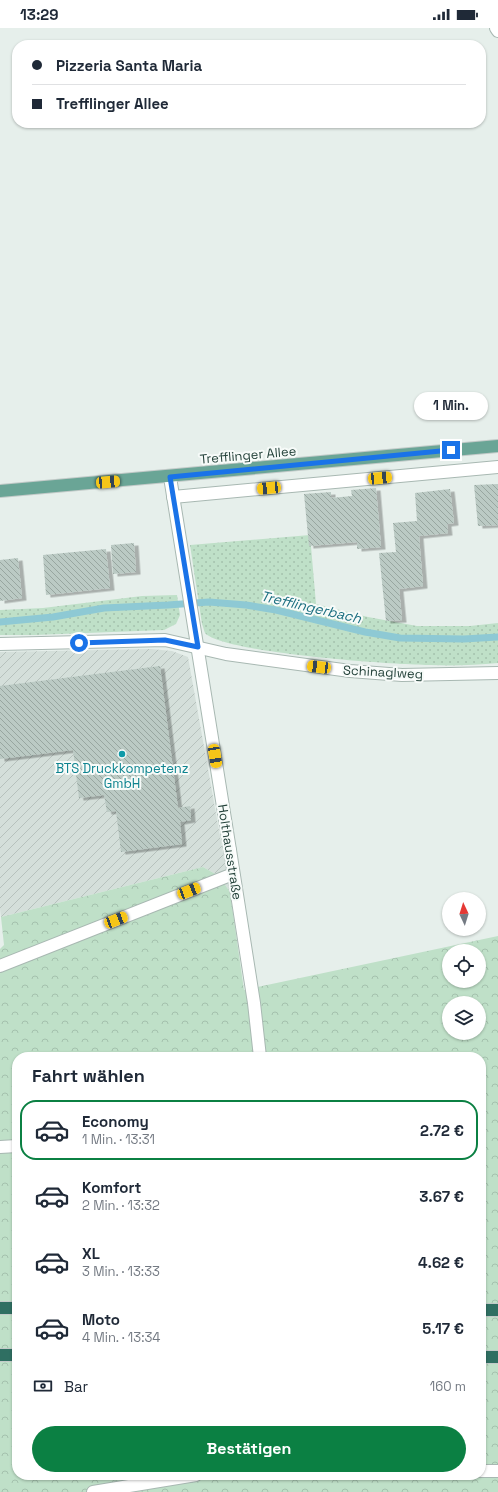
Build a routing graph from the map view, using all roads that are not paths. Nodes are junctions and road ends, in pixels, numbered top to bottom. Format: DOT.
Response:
graph roads {
  1 [pos="496,28"];
  2 [pos="498,31"];
  3 [pos="498,446"];
  4 [pos="498,467"];
  5 [pos="170,477"];
  6 [pos="0,491"];
  7 [pos="174,497"];
  8 [pos="0,644"];
  9 [pos="198,647"];
  10 [pos="498,673"];
  11 [pos="233,874"];
  12 [pos="0,966"];
  13 [pos="259,1052"];
  14 [pos="12,1146"];
  15 [pos="0,1147"];
  16 [pos="0,1308"];
  17 [pos="12,1308"];
  18 [pos="486,1310"];
  19 [pos="498,1310"];
  20 [pos="0,1355"];
  21 [pos="12,1355"];
  22 [pos="486,1357"];
  23 [pos="498,1357"];
  24 [pos="486,1471"];
  25 [pos="498,1471"];
  26 [pos="166,1480"];
  27 [pos="93,1492"];
  1 -- 2 [label="street"];
  3 -- 5 [label="main road, Trefflinger Allee"];
  4 -- 7 [label="street"];
  5 -- 6 [label="main road, Trefflinger Allee"];
  5 -- 7 [label="street, Holthausstraße"];
  7 -- 9 [label="street, Holthausstraße"];
  8 -- 9 [label="street"];
  9 -- 10 [label="street, Schinaglweg"];
  9 -- 11 [label="street, Holthausstraße"];
  11 -- 12 [label="street"];
  11 -- 13 [label="street, Holthausstraße"];
  14 -- 15 [label="street"];
  16 -- 17 [label="highway"];
  18 -- 19 [label="highway"];
  20 -- 21 [label="highway"];
  22 -- 23 [label="highway"];
  24 -- 25 [label="street"];
  26 -- 27 [label="street"];
}
